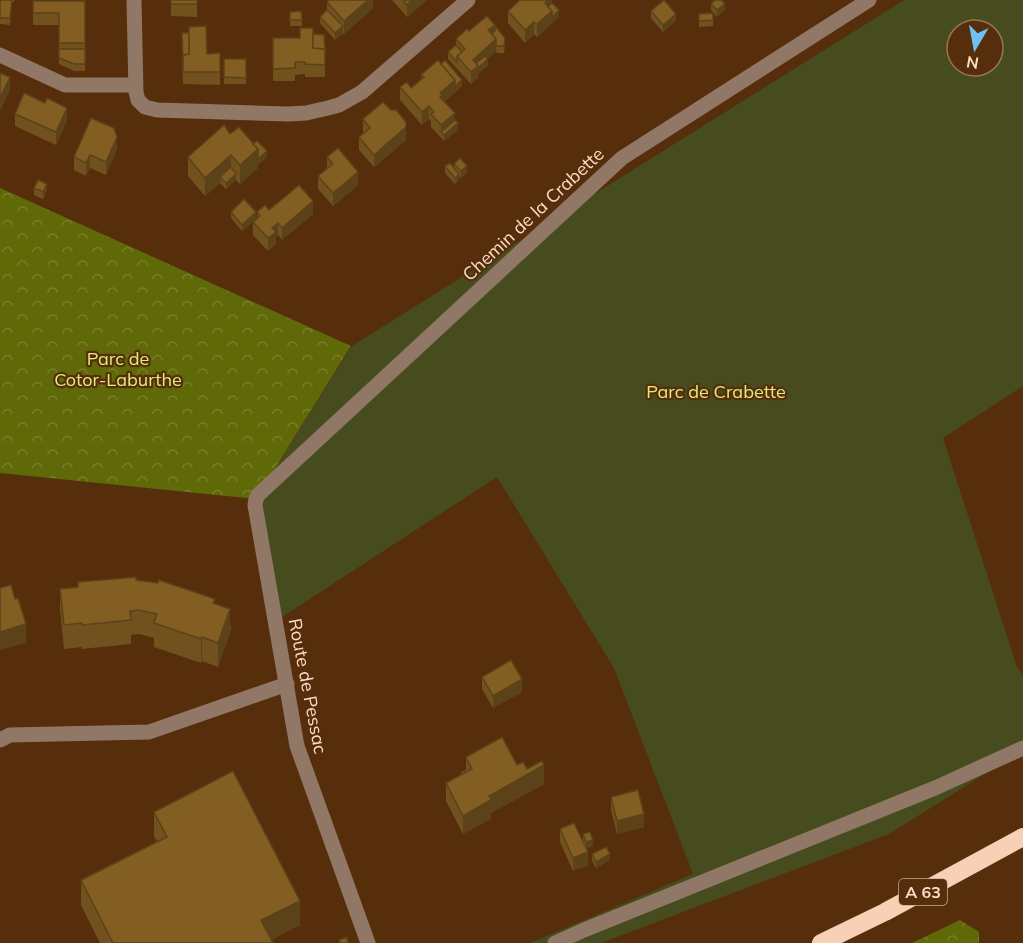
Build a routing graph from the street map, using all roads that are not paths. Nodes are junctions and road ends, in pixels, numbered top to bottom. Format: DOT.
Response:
graph roads {
  1 [pos="134,0"];
  2 [pos="468,0"];
  3 [pos="869,0"];
  4 [pos="0,55"];
  5 [pos="136,93"];
  6 [pos="256,499"];
  7 [pos="287,684"];
  8 [pos="0,740"];
  9 [pos="1023,748"];
  10 [pos="1023,837"];
  11 [pos="368,943"];
  12 [pos="555,943"];
  13 [pos="820,943"];
  1 -- 5 [label="street"];
  2 -- 5 [label="street"];
  3 -- 6 [label="street, Chemin de la Crabette"];
  4 -- 5 [label="street"];
  6 -- 7 [label="street, Route de Pessac"];
  7 -- 8 [label="street"];
  7 -- 11 [label="street, Route de Pessac"];
  9 -- 12 [label="street"];
  10 -- 13 [label="highway, A 63"];
}
